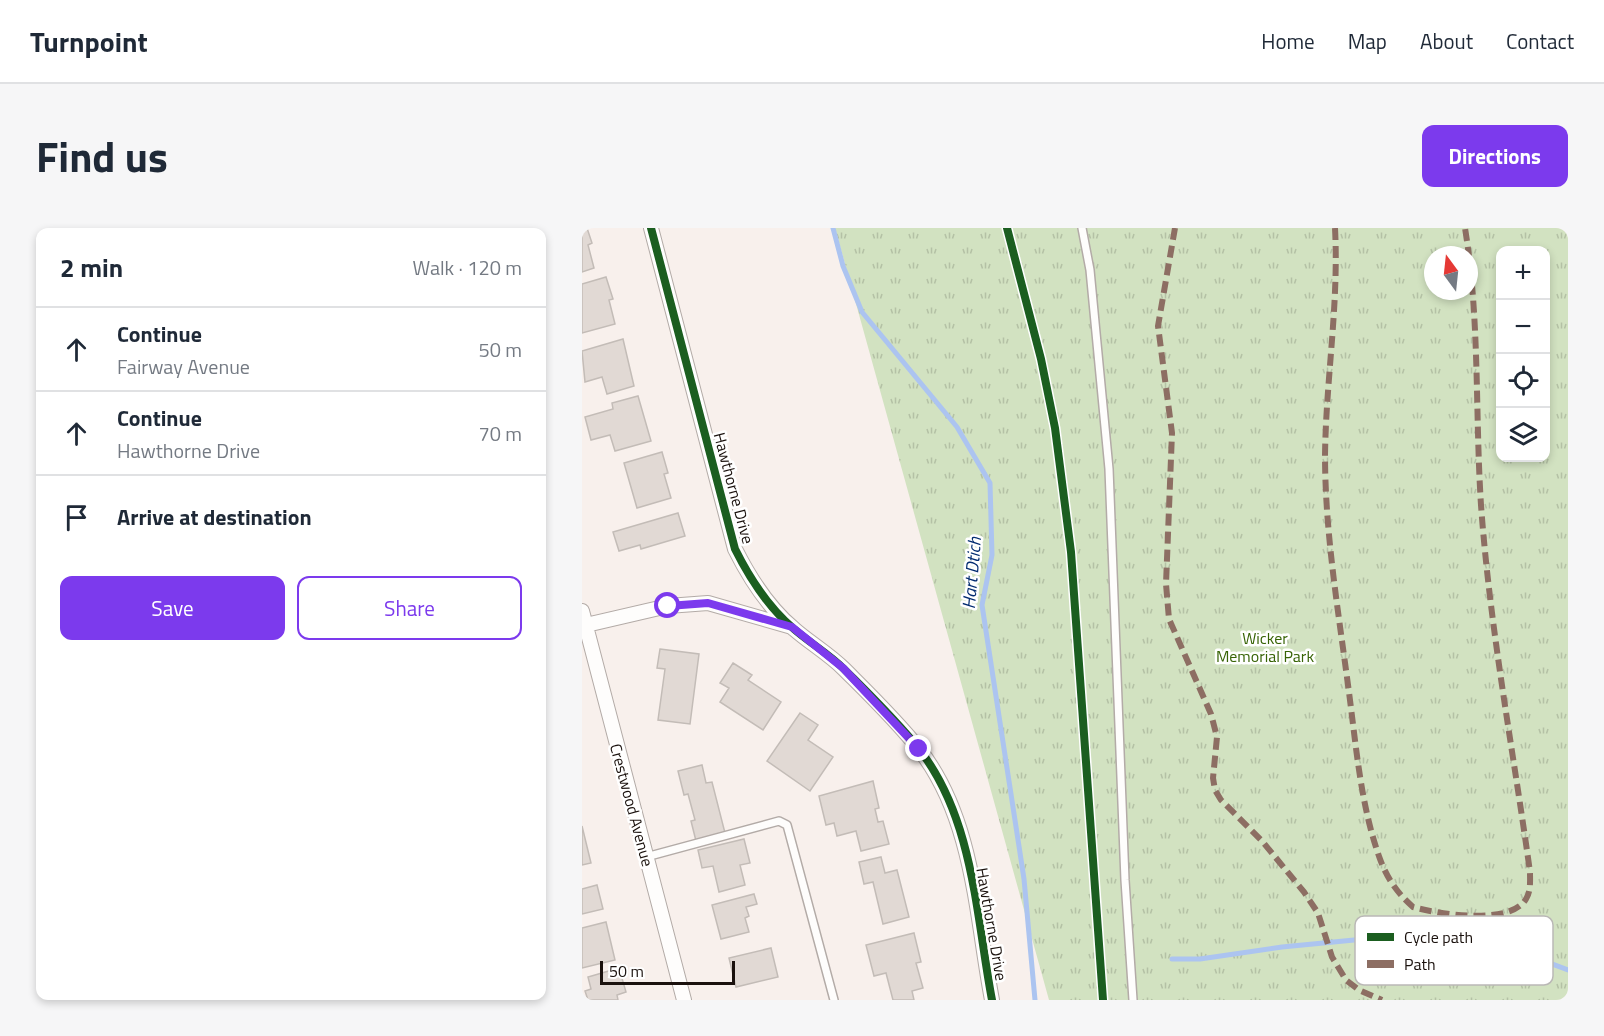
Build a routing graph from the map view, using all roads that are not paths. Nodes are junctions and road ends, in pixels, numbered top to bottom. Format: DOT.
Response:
graph roads {
  1 [pos="651,228"];
  2 [pos="1082,228"];
  3 [pos="582,611"];
  4 [pos="584,626"];
  5 [pos="792,627"];
  6 [pos="646,856"];
  7 [pos="684,1000"];
  8 [pos="834,1000"];
  9 [pos="992,1000"];
  10 [pos="1133,1000"];
  1 -- 5 [label="street, Hawthorne Drive"];
  2 -- 10 [label="lane"];
  3 -- 4 [label="street, Crestwood Avenue"];
  4 -- 5 [label="street"];
  4 -- 6 [label="street, Crestwood Avenue"];
  5 -- 9 [label="street, Hawthorne Drive"];
  6 -- 7 [label="street, Crestwood Avenue"];
  6 -- 8 [label="lane"];
}
